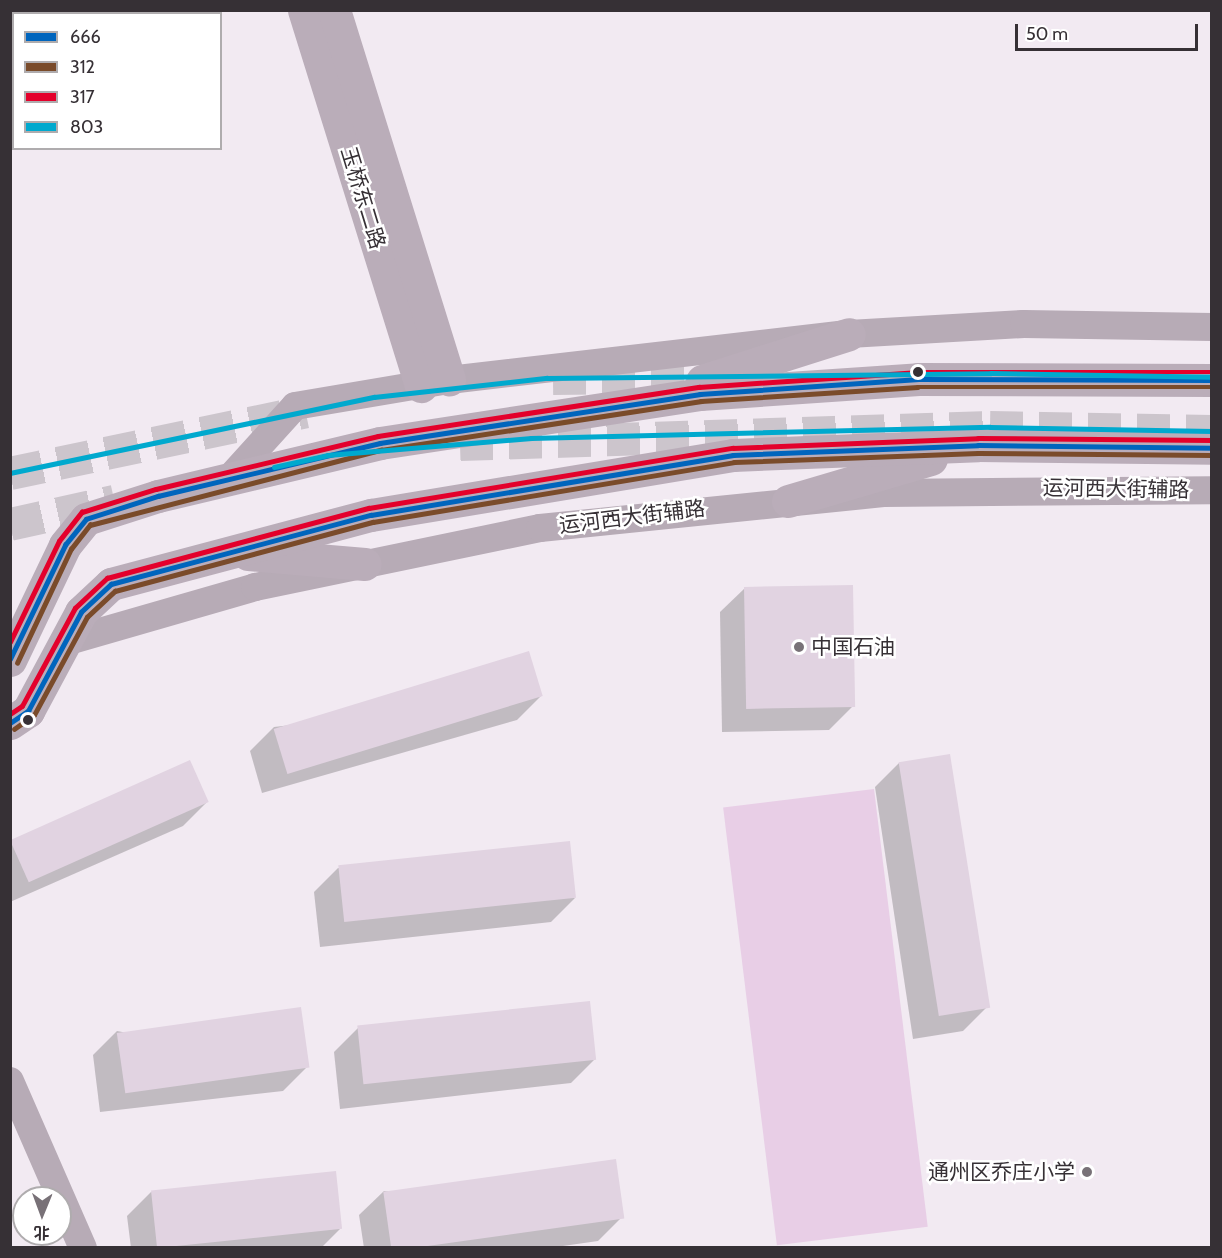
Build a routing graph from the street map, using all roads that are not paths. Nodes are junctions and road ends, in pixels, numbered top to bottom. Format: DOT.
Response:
graph roads {
  1 [pos="304,10"];
  2 [pos="334,10"];
  3 [pos="1212,327"];
  4 [pos="849,334"];
  5 [pos="1212,380"];
  6 [pos="435,383"];
  7 [pos="636,402"];
  8 [pos="978,445"];
  9 [pos="1212,448"];
  10 [pos="229,479"];
  11 [pos="1212,490"];
  12 [pos="788,501"];
  13 [pos="222,551"];
  14 [pos="365,564"];
  15 [pos="65,642"];
  16 [pos="10,660"];
  17 [pos="10,723"];
  18 [pos="10,1081"];
  19 [pos="82,1248"];
  1 -- 6 [label="main road, 玉桥东二路"];
  2 -- 6 [label="main road, 玉桥东二路"];
  3 -- 4 [label="street"];
  4 -- 6 [label="street"];
  4 -- 7 [label="main road"];
  5 -- 7 [label="main road"];
  6 -- 10 [label="street"];
  7 -- 10 [label="main road"];
  8 -- 9 [label="main road"];
  8 -- 12 [label="main road"];
  8 -- 13 [label="main road"];
  10 -- 16 [label="main road"];
  11 -- 12 [label="street, 运河西大街辅路"];
  12 -- 14 [label="street, 运河西大街辅路"];
  13 -- 14 [label="main road"];
  13 -- 15 [label="main road"];
  14 -- 15 [label="street, 运河西大街辅路"];
  15 -- 17 [label="main road"];
  18 -- 19 [label="street"];
}
